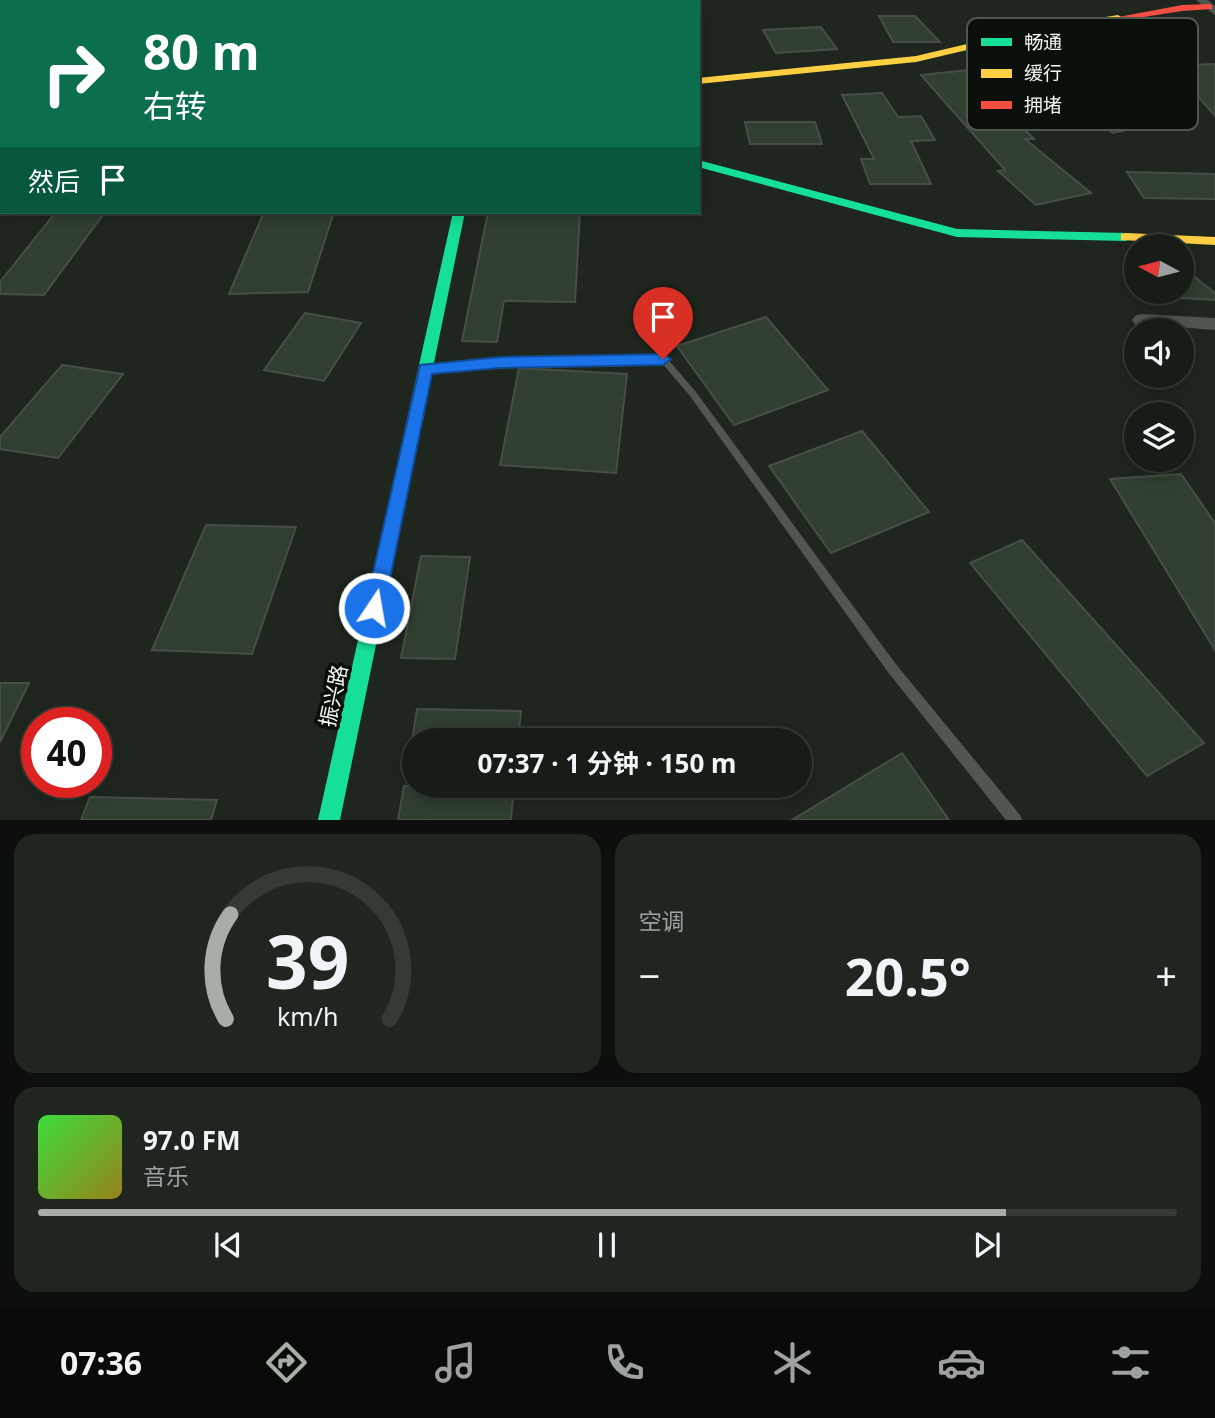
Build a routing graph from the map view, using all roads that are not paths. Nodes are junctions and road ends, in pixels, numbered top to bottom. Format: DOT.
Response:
graph roads {
  1 [pos="1208,7"];
  2 [pos="1119,18"];
  3 [pos="967,47"];
  4 [pos="700,81"];
  5 [pos="700,164"];
  6 [pos="459,214"];
  7 [pos="1215,241"];
  8 [pos="1194,323"];
  9 [pos="1215,324"];
  10 [pos="425,369"];
  11 [pos="329,820"];
  12 [pos="1015,820"];
  1 -- 2 [label="street"];
  3 -- 4 [label="street"];
  5 -- 7 [label="street"];
  6 -- 10 [label="street, 振兴路"];
  8 -- 9 [label="street"];
  10 -- 11 [label="street, 振兴路"];
  10 -- 12 [label="lane"];
}
